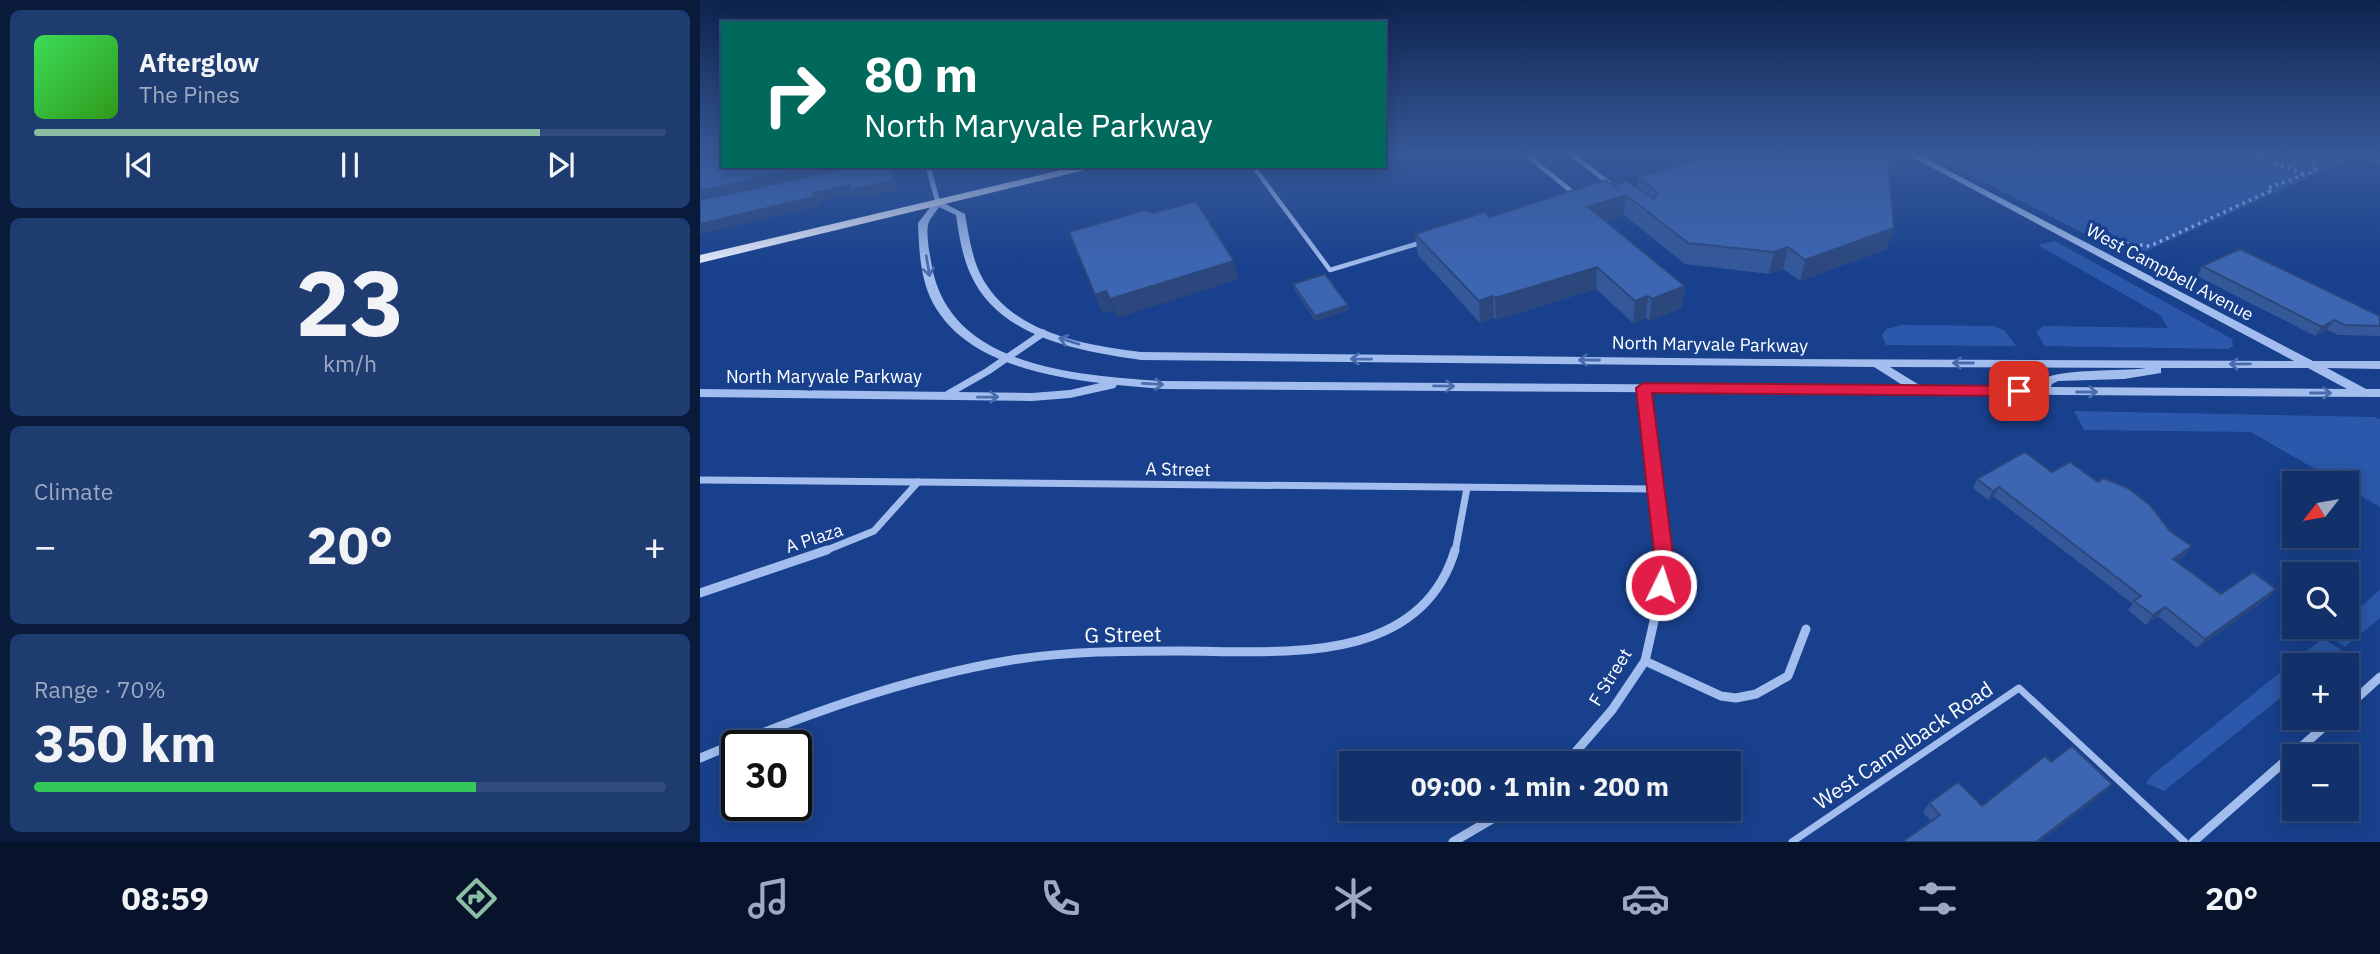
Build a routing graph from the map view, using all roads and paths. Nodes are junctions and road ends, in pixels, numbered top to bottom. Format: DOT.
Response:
graph roads {
  1 [pos="935,191"];
  2 [pos="988,191"];
  3 [pos="1272,191"];
  4 [pos="1571,191"];
  5 [pos="1982,191"];
  6 [pos="2269,191"];
  7 [pos="1564,200"];
  8 [pos="938,203"];
  9 [pos="1434,239"];
  10 [pos="2103,241"];
  11 [pos="700,259"];
  12 [pos="1043,333"];
  13 [pos="1006,358"];
  14 [pos="1875,363"];
  15 [pos="2308,363"];
  16 [pos="2188,364"];
  17 [pos="2380,365"];
  18 [pos="1121,382"];
  19 [pos="1643,388"];
  20 [pos="1919,390"];
  21 [pos="2044,391"];
  22 [pos="700,393"];
  23 [pos="2364,393"];
  24 [pos="2380,393"];
  25 [pos="948,394"];
  26 [pos="2380,402"];
  27 [pos="700,480"];
  28 [pos="918,482"];
  29 [pos="1467,488"];
  30 [pos="1656,489"];
  31 [pos="700,593"];
  32 [pos="1806,629"];
  33 [pos="1645,661"];
  34 [pos="2380,677"];
  35 [pos="2359,695"];
  36 [pos="2320,730"];
  37 [pos="1576,751"];
  38 [pos="700,758"];
  39 [pos="1491,821"];
  40 [pos="1453,842"];
  41 [pos="1792,842"];
  42 [pos="2185,842"];
  43 [pos="2193,842"];
  1 -- 8 [label="street"];
  2 -- 8 [label="main road"];
  3 -- 9 [label="lane"];
  4 -- 7 [label="lane"];
  5 -- 15 [label="street, West Campbell Avenue"];
  6 -- 10 [label="path"];
  8 -- 11 [label="main road"];
  8 -- 12 [label="street, North Maryvale Parkway"];
  8 -- 13 [label="street, North Maryvale Parkway, one-way"];
  12 -- 13 [label="street"];
  14 -- 12 [label="street, North Maryvale Parkway, one-way"];
  13 -- 18 [label="street, North Maryvale Parkway"];
  13 -- 25 [label="street"];
  16 -- 14 [label="street, North Maryvale Parkway, one-way"];
  14 -- 20 [label="street"];
  15 -- 16 [label="street, North Maryvale Parkway, one-way"];
  15 -- 17 [label="street, North Maryvale Parkway"];
  15 -- 23 [label="street, West Campbell Avenue"];
  16 -- 21 [label="street"];
  18 -- 19 [label="street, North Maryvale Parkway, one-way"];
  25 -- 18 [label="street, North Maryvale Parkway, one-way"];
  19 -- 20 [label="street, North Maryvale Parkway"];
  19 -- 30 [label="street, F Street"];
  20 -- 21 [label="street, North Maryvale Parkway"];
  21 -- 23 [label="street, North Maryvale Parkway, one-way"];
  22 -- 25 [label="street, North Maryvale Parkway"];
  23 -- 24 [label="street, North Maryvale Parkway"];
  23 -- 26 [label="street, West Campbell Avenue"];
  27 -- 28 [label="street, A Street"];
  28 -- 29 [label="street, A Street"];
  28 -- 31 [label="street, A Plaza"];
  29 -- 30 [label="street, A Street"];
  29 -- 38 [label="street, G Street"];
  30 -- 33 [label="street, F Street"];
  32 -- 33 [label="street"];
  33 -- 37 [label="street, F Street"];
  34 -- 35 [label="street"];
  36 -- 43 [label="street"];
  39 -- 40 [label="street"];
  41 -- 42 [label="lane, West Camelback Road"];
}
